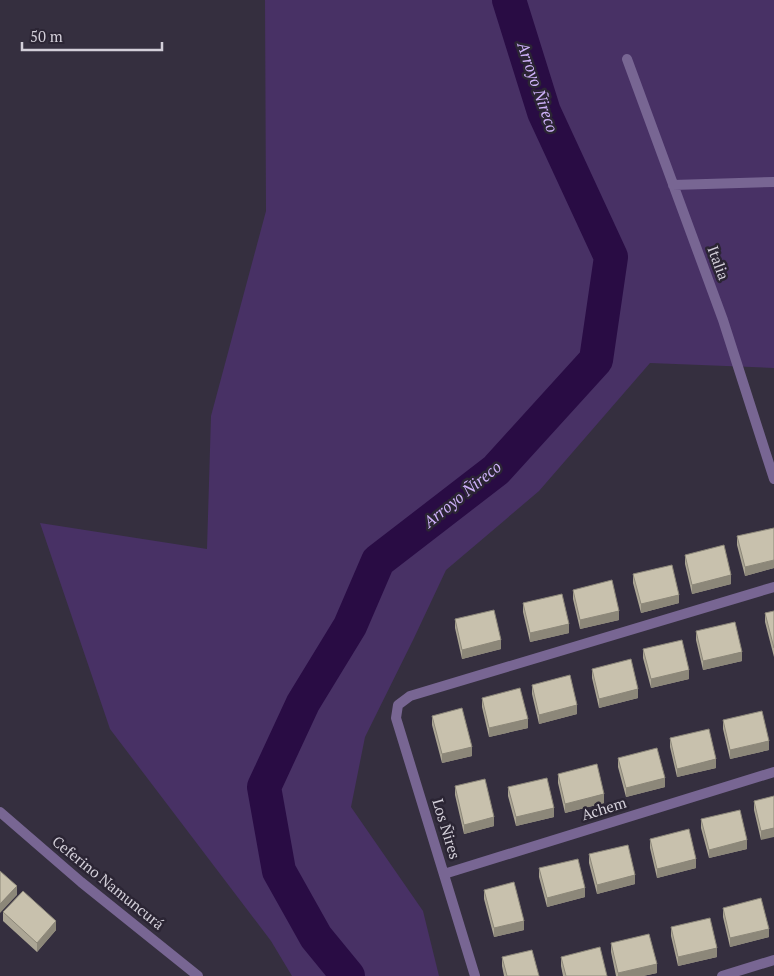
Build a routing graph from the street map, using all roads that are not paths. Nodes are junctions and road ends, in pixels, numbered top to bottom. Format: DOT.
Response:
graph roads {
  1 [pos="627,59"];
  2 [pos="774,182"];
  3 [pos="673,185"];
  4 [pos="774,479"];
  5 [pos="774,587"];
  6 [pos="774,772"];
  7 [pos="0,812"];
  8 [pos="444,874"];
  9 [pos="774,960"];
  10 [pos="198,976"];
  11 [pos="475,976"];
  12 [pos="722,976"];
  1 -- 3 [label="street, Italia"];
  2 -- 3 [label="street"];
  3 -- 4 [label="street, Italia"];
  5 -- 8 [label="street, Los Ñires"];
  6 -- 8 [label="street, Achem"];
  7 -- 10 [label="street, Ceferino Namuncurá"];
  8 -- 11 [label="street, Los Ñires"];
  9 -- 12 [label="street"];
}
